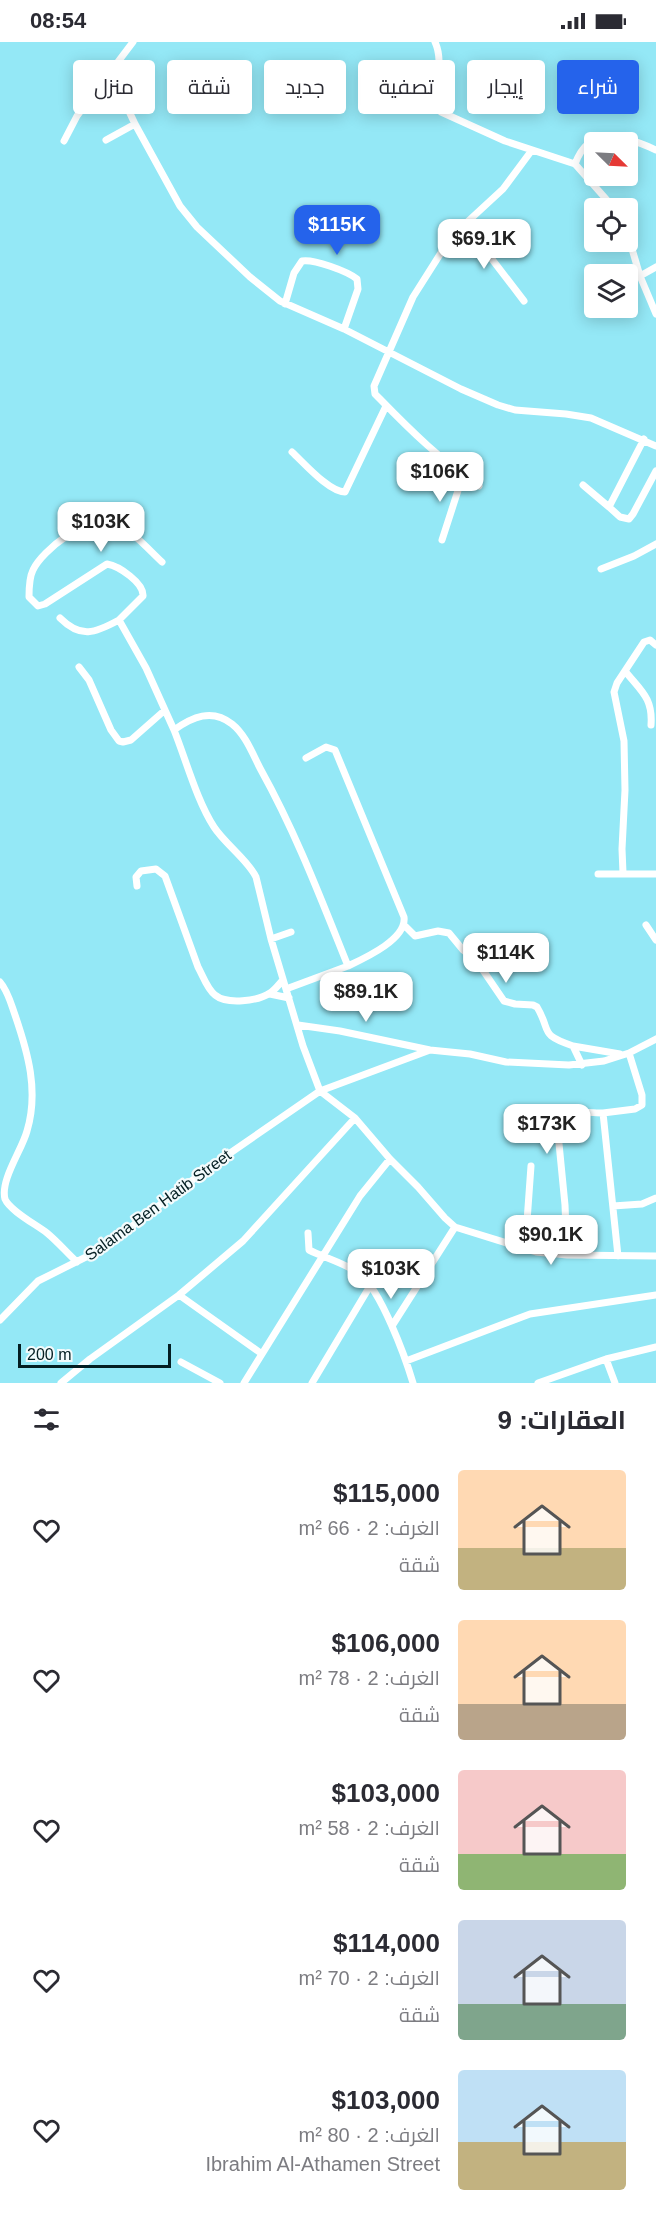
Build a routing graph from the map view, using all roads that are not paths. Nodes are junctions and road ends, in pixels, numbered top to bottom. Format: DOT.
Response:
graph roads {
  1 [pos="133,42"];
  2 [pos="435,42"];
  3 [pos="120,60"];
  4 [pos="79,114"];
  5 [pos="130,114"];
  6 [pos="135,124"];
  7 [pos="64,141"];
  8 [pos="106,141"];
  9 [pos="532,150"];
  10 [pos="656,150"];
  11 [pos="575,164"];
  12 [pos="606,198"];
  13 [pos="465,224"];
  14 [pos="633,252"];
  15 [pos="656,267"];
  16 [pos="640,276"];
  17 [pos="524,301"];
  18 [pos="285,304"];
  19 [pos="656,314"];
  20 [pos="344,329"];
  21 [pos="388,352"];
  22 [pos="386,406"];
  23 [pos="644,440"];
  24 [pos="656,446"];
  25 [pos="292,452"];
  26 [pos="656,471"];
  27 [pos="463,475"];
  28 [pos="583,485"];
  29 [pos="479,486"];
  30 [pos="609,507"];
  31 [pos="442,540"];
  32 [pos="656,544"];
  33 [pos="162,562"];
  34 [pos="601,569"];
  35 [pos="60,618"];
  36 [pos="119,620"];
  37 [pos="656,645"];
  38 [pos="79,667"];
  39 [pos="626,671"];
  40 [pos="165,710"];
  41 [pos="651,725"];
  42 [pos="174,730"];
  43 [pos="306,758"];
  44 [pos="623,873"];
  45 [pos="597,874"];
  46 [pos="656,874"];
  47 [pos="137,886"];
  48 [pos="404,925"];
  49 [pos="646,925"];
  50 [pos="291,932"];
  51 [pos="271,939"];
  52 [pos="656,940"];
  53 [pos="348,966"];
  54 [pos="283,980"];
  55 [pos="0,982"];
  56 [pos="286,989"];
  57 [pos="270,994"];
  58 [pos="289,998"];
  59 [pos="298,1025"];
  60 [pos="656,1039"];
  61 [pos="573,1046"];
  62 [pos="430,1050"];
  63 [pos="626,1053"];
  64 [pos="582,1065"];
  65 [pos="320,1091"];
  66 [pos="603,1113"];
  67 [pos="355,1118"];
  68 [pos="390,1159"];
  69 [pos="531,1166"];
  70 [pos="656,1198"];
  71 [pos="613,1206"];
  72 [pos="455,1227"];
  73 [pos="308,1233"];
  74 [pos="525,1249"];
  75 [pos="567,1255"];
  76 [pos="618,1256"];
  77 [pos="656,1256"];
  78 [pos="323,1257"];
  79 [pos="76,1262"];
  80 [pos="370,1286"];
  81 [pos="179,1295"];
  82 [pos="656,1295"];
  83 [pos="0,1320"];
  84 [pos="392,1326"];
  85 [pos="656,1347"];
  86 [pos="262,1354"];
  87 [pos="606,1359"];
  88 [pos="406,1361"];
  89 [pos="181,1362"];
  90 [pos="61,1383"];
  91 [pos="220,1383"];
  92 [pos="244,1383"];
  93 [pos="312,1383"];
  94 [pos="413,1383"];
  95 [pos="538,1383"];
  96 [pos="615,1383"];
  1 -- 3 [label="street"];
  2 -- 9 [label="street"];
  4 -- 7 [label="street"];
  5 -- 6 [label="street"];
  6 -- 8 [label="street"];
  6 -- 18 [label="street"];
  9 -- 11 [label="street"];
  9 -- 13 [label="street"];
  10 -- 11 [label="street"];
  11 -- 12 [label="street"];
  13 -- 17 [label="street"];
  13 -- 21 [label="street"];
  14 -- 16 [label="street"];
  15 -- 16 [label="street"];
  16 -- 19 [label="street"];
  18 -- 20 [label="street"];
  18 -- 20 [label="street"];
  20 -- 21 [label="street"];
  21 -- 22 [label="street"];
  21 -- 23 [label="street"];
  22 -- 25 [label="street"];
  22 -- 27 [label="street"];
  23 -- 24 [label="street"];
  23 -- 30 [label="street"];
  26 -- 30 [label="street"];
  27 -- 29 [label="street"];
  27 -- 31 [label="street"];
  28 -- 30 [label="street"];
  32 -- 34 [label="street"];
  33 -- 36 [label="street"];
  35 -- 36 [label="street"];
  36 -- 40 [label="street"];
  37 -- 39 [label="street"];
  38 -- 40 [label="street"];
  39 -- 41 [label="street"];
  39 -- 44 [label="street"];
  40 -- 42 [label="street"];
  42 -- 51 [label="street"];
  42 -- 53 [label="street"];
  43 -- 48 [label="street"];
  44 -- 45 [label="street"];
  44 -- 46 [label="street"];
  47 -- 57 [label="street"];
  48 -- 53 [label="street"];
  48 -- 61 [label="street"];
  49 -- 52 [label="street"];
  50 -- 51 [label="street"];
  51 -- 54 [label="street"];
  53 -- 56 [label="street"];
  54 -- 56 [label="street"];
  54 -- 57 [label="street"];
  55 -- 79 [label="street"];
  56 -- 58 [label="street"];
  57 -- 58 [label="street"];
  58 -- 59 [label="street"];
  59 -- 62 [label="street"];
  59 -- 65 [label="street"];
  60 -- 63 [label="street"];
  61 -- 63 [label="street"];
  61 -- 64 [label="street"];
  62 -- 64 [label="street"];
  62 -- 65 [label="street, Salama Ben Hatib Street"];
  63 -- 64 [label="street"];
  63 -- 66 [label="street"];
  65 -- 67 [label="street"];
  65 -- 79 [label="street, Salama Ben Hatib Street"];
  66 -- 71 [label="street"];
  66 -- 75 [label="street"];
  67 -- 68 [label="street"];
  67 -- 81 [label="street"];
  68 -- 72 [label="street"];
  68 -- 78 [label="street"];
  69 -- 74 [label="street"];
  70 -- 71 [label="street"];
  71 -- 76 [label="street"];
  72 -- 74 [label="street"];
  72 -- 84 [label="street"];
  73 -- 78 [label="street"];
  74 -- 75 [label="street"];
  75 -- 76 [label="street"];
  76 -- 77 [label="street"];
  78 -- 80 [label="street"];
  78 -- 86 [label="street"];
  79 -- 83 [label="street, Salama Ben Hatib Street"];
  80 -- 84 [label="street"];
  80 -- 93 [label="street"];
  81 -- 86 [label="street"];
  81 -- 90 [label="street"];
  82 -- 88 [label="street"];
  84 -- 88 [label="street"];
  85 -- 87 [label="street"];
  86 -- 92 [label="street"];
  87 -- 95 [label="street"];
  87 -- 96 [label="street"];
  88 -- 94 [label="street"];
  89 -- 91 [label="street"];
}
